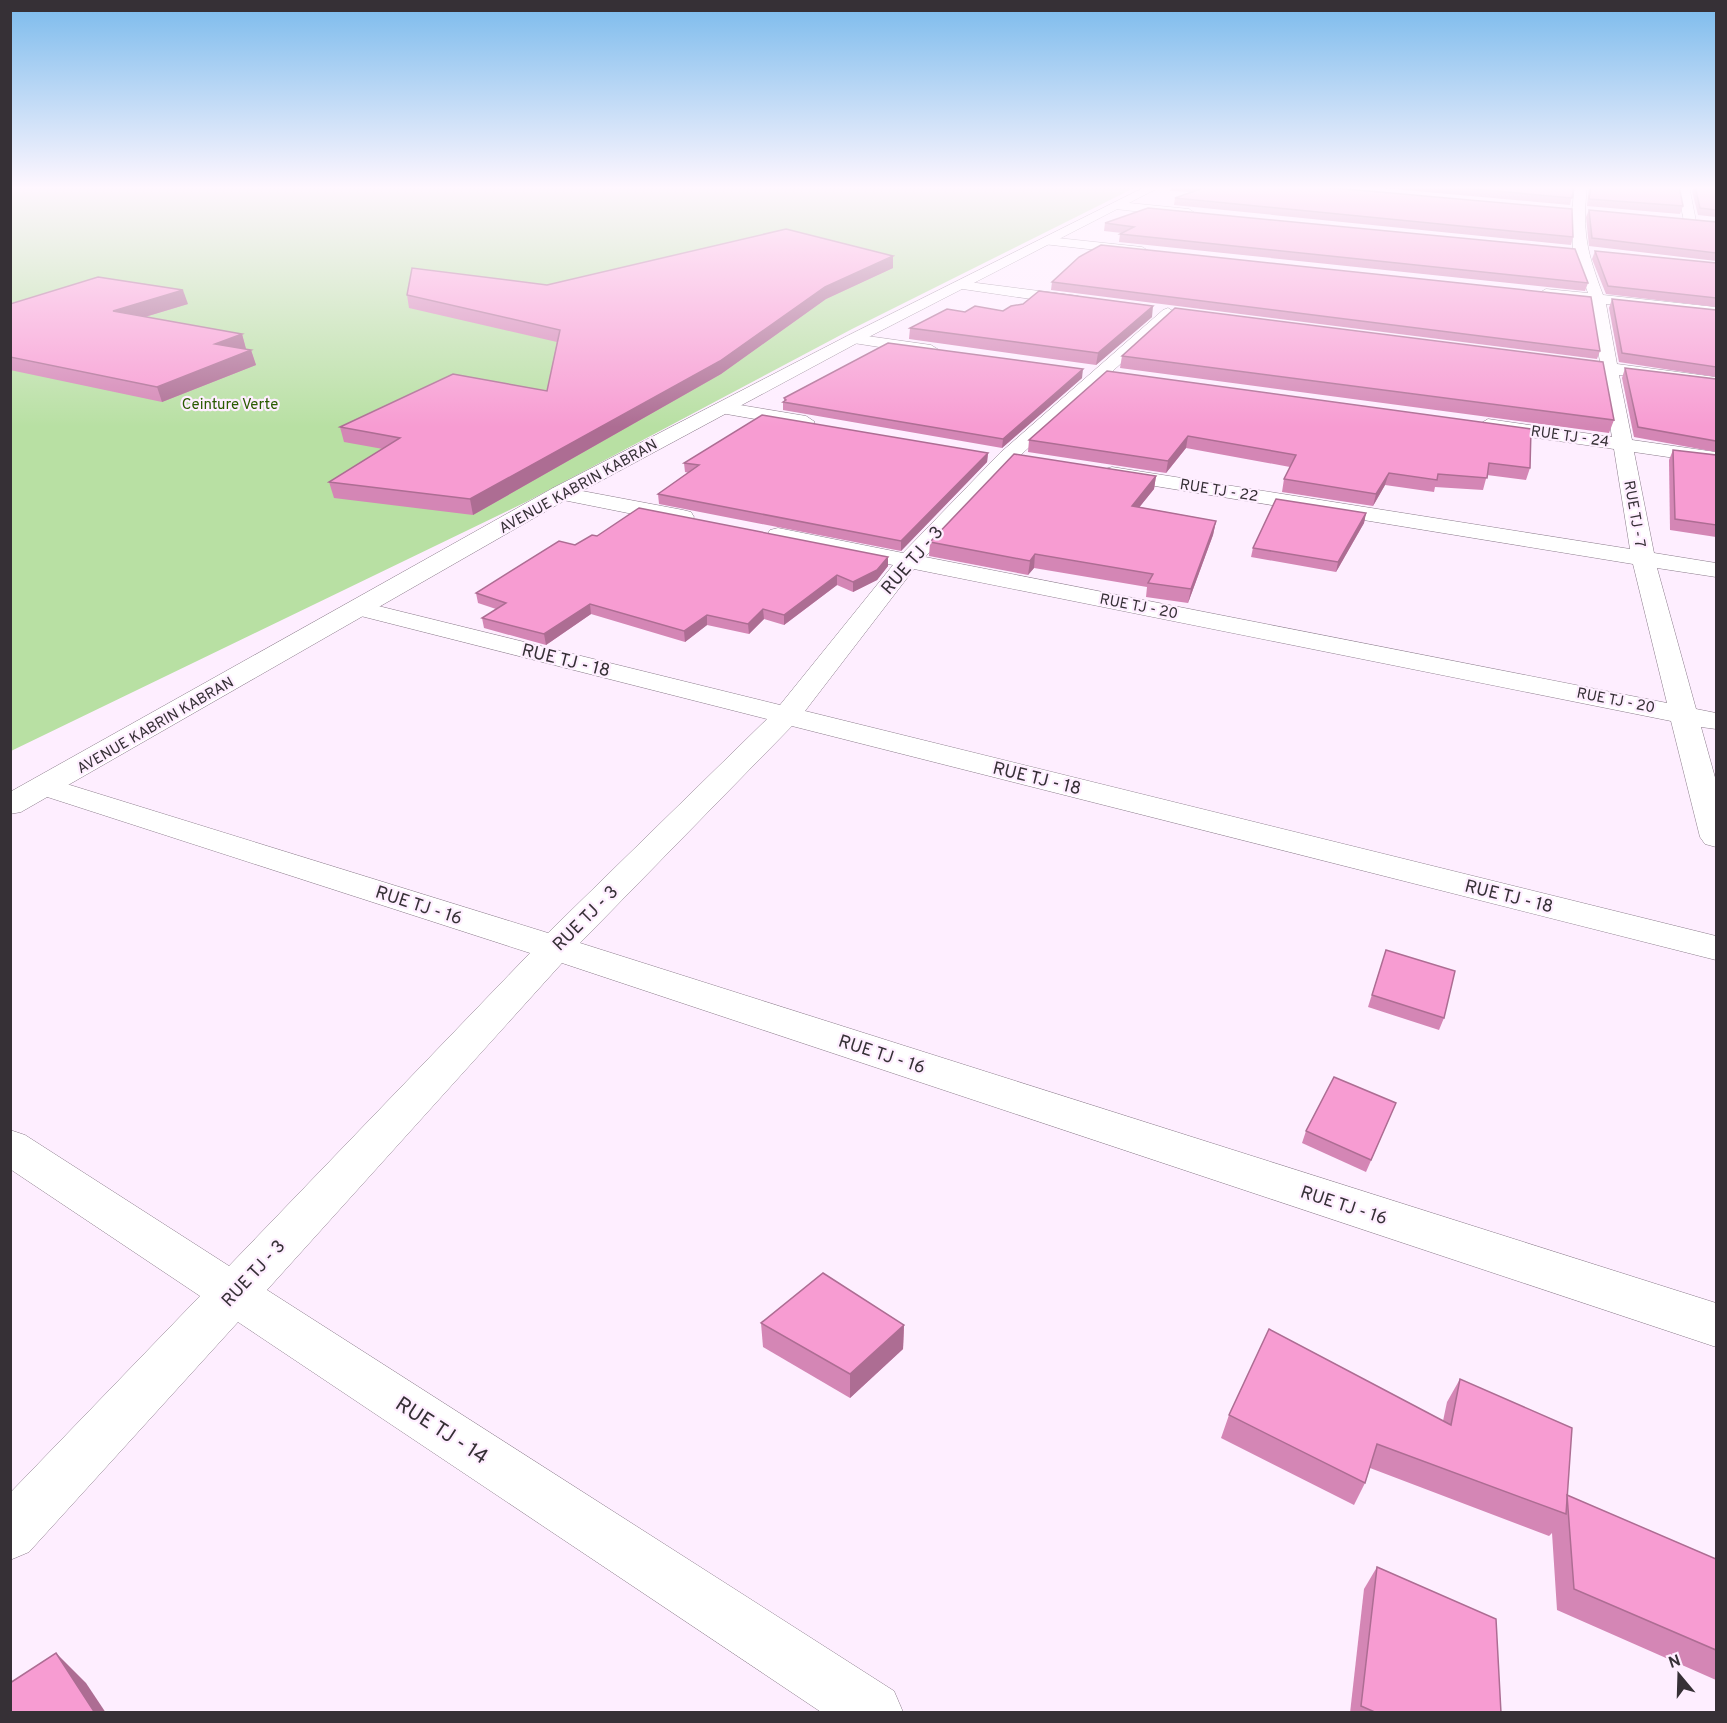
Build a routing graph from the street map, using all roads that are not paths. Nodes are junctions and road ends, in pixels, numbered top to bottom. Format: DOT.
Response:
graph roads {
  1 [pos="998,266"];
  2 [pos="1585,266"];
  3 [pos="961,285"];
  4 [pos="1525,291"];
  5 [pos="1597,298"];
  6 [pos="1099,304"];
  7 [pos="1164,312"];
  8 [pos="1716,312"];
  9 [pos="852,339"];
  10 [pos="947,352"];
  11 [pos="1548,360"];
  12 [pos="1608,368"];
  13 [pos="1716,382"];
  14 [pos="722,408"];
  15 [pos="1468,422"];
  16 [pos="825,426"];
  17 [pos="1622,443"];
  18 [pos="1716,458"];
  19 [pos="1089,470"];
  20 [pos="561,493"];
  21 [pos="712,522"];
  22 [pos="758,531"];
  23 [pos="1644,558"];
  24 [pos="909,560"];
  25 [pos="1716,570"];
  26 [pos="358,608"];
  27 [pos="1684,714"];
  28 [pos="786,716"];
  29 [pos="1716,721"];
  30 [pos="46,787"];
  31 [pos="10,805"];
  32 [pos="1716,837"];
  33 [pos="555,948"];
  34 [pos="1716,948"];
  35 [pos="10,1147"];
  36 [pos="234,1293"];
  37 [pos="1716,1325"];
  38 [pos="10,1533"];
  39 [pos="873,1713"];
  1 -- 3 [label="street, AVENUE KABRIN KABRAN"];
  2 -- 5 [label="street, RUE TJ - 7"];
  3 -- 6 [label="street"];
  3 -- 9 [label="street, AVENUE KABRIN KABRAN"];
  4 -- 5 [label="street"];
  5 -- 8 [label="street"];
  5 -- 12 [label="street, RUE TJ - 7"];
  7 -- 24 [label="street, RUE TJ - 3"];
  9 -- 10 [label="street"];
  9 -- 14 [label="street, AVENUE KABRIN KABRAN"];
  11 -- 12 [label="street"];
  12 -- 13 [label="street"];
  12 -- 17 [label="street, RUE TJ - 7"];
  14 -- 16 [label="street"];
  14 -- 20 [label="street, AVENUE KABRIN KABRAN"];
  15 -- 17 [label="street, RUE TJ - 24"];
  17 -- 18 [label="street, RUE TJ - 24"];
  17 -- 23 [label="street, RUE TJ - 7"];
  19 -- 23 [label="street, RUE TJ - 22"];
  20 -- 21 [label="street"];
  20 -- 26 [label="street, AVENUE KABRIN KABRAN"];
  22 -- 24 [label="street, RUE TJ - 20"];
  23 -- 25 [label="street, RUE TJ - 22"];
  23 -- 27 [label="street, RUE TJ - 7"];
  24 -- 27 [label="street, RUE TJ - 20"];
  24 -- 28 [label="street, RUE TJ - 3"];
  26 -- 28 [label="street, RUE TJ - 18"];
  26 -- 30 [label="street, AVENUE KABRIN KABRAN"];
  27 -- 29 [label="street, RUE TJ - 20"];
  27 -- 32 [label="street, RUE TJ - 7"];
  28 -- 33 [label="street, RUE TJ - 3"];
  28 -- 34 [label="street, RUE TJ - 18"];
  30 -- 31 [label="street, AVENUE KABRIN KABRAN"];
  30 -- 33 [label="street, RUE TJ - 16"];
  33 -- 36 [label="street, RUE TJ - 3"];
  33 -- 37 [label="street, RUE TJ - 16"];
  35 -- 36 [label="street, RUE TJ - 14"];
  36 -- 38 [label="street, RUE TJ - 3"];
  36 -- 39 [label="street, RUE TJ - 14"];
}
